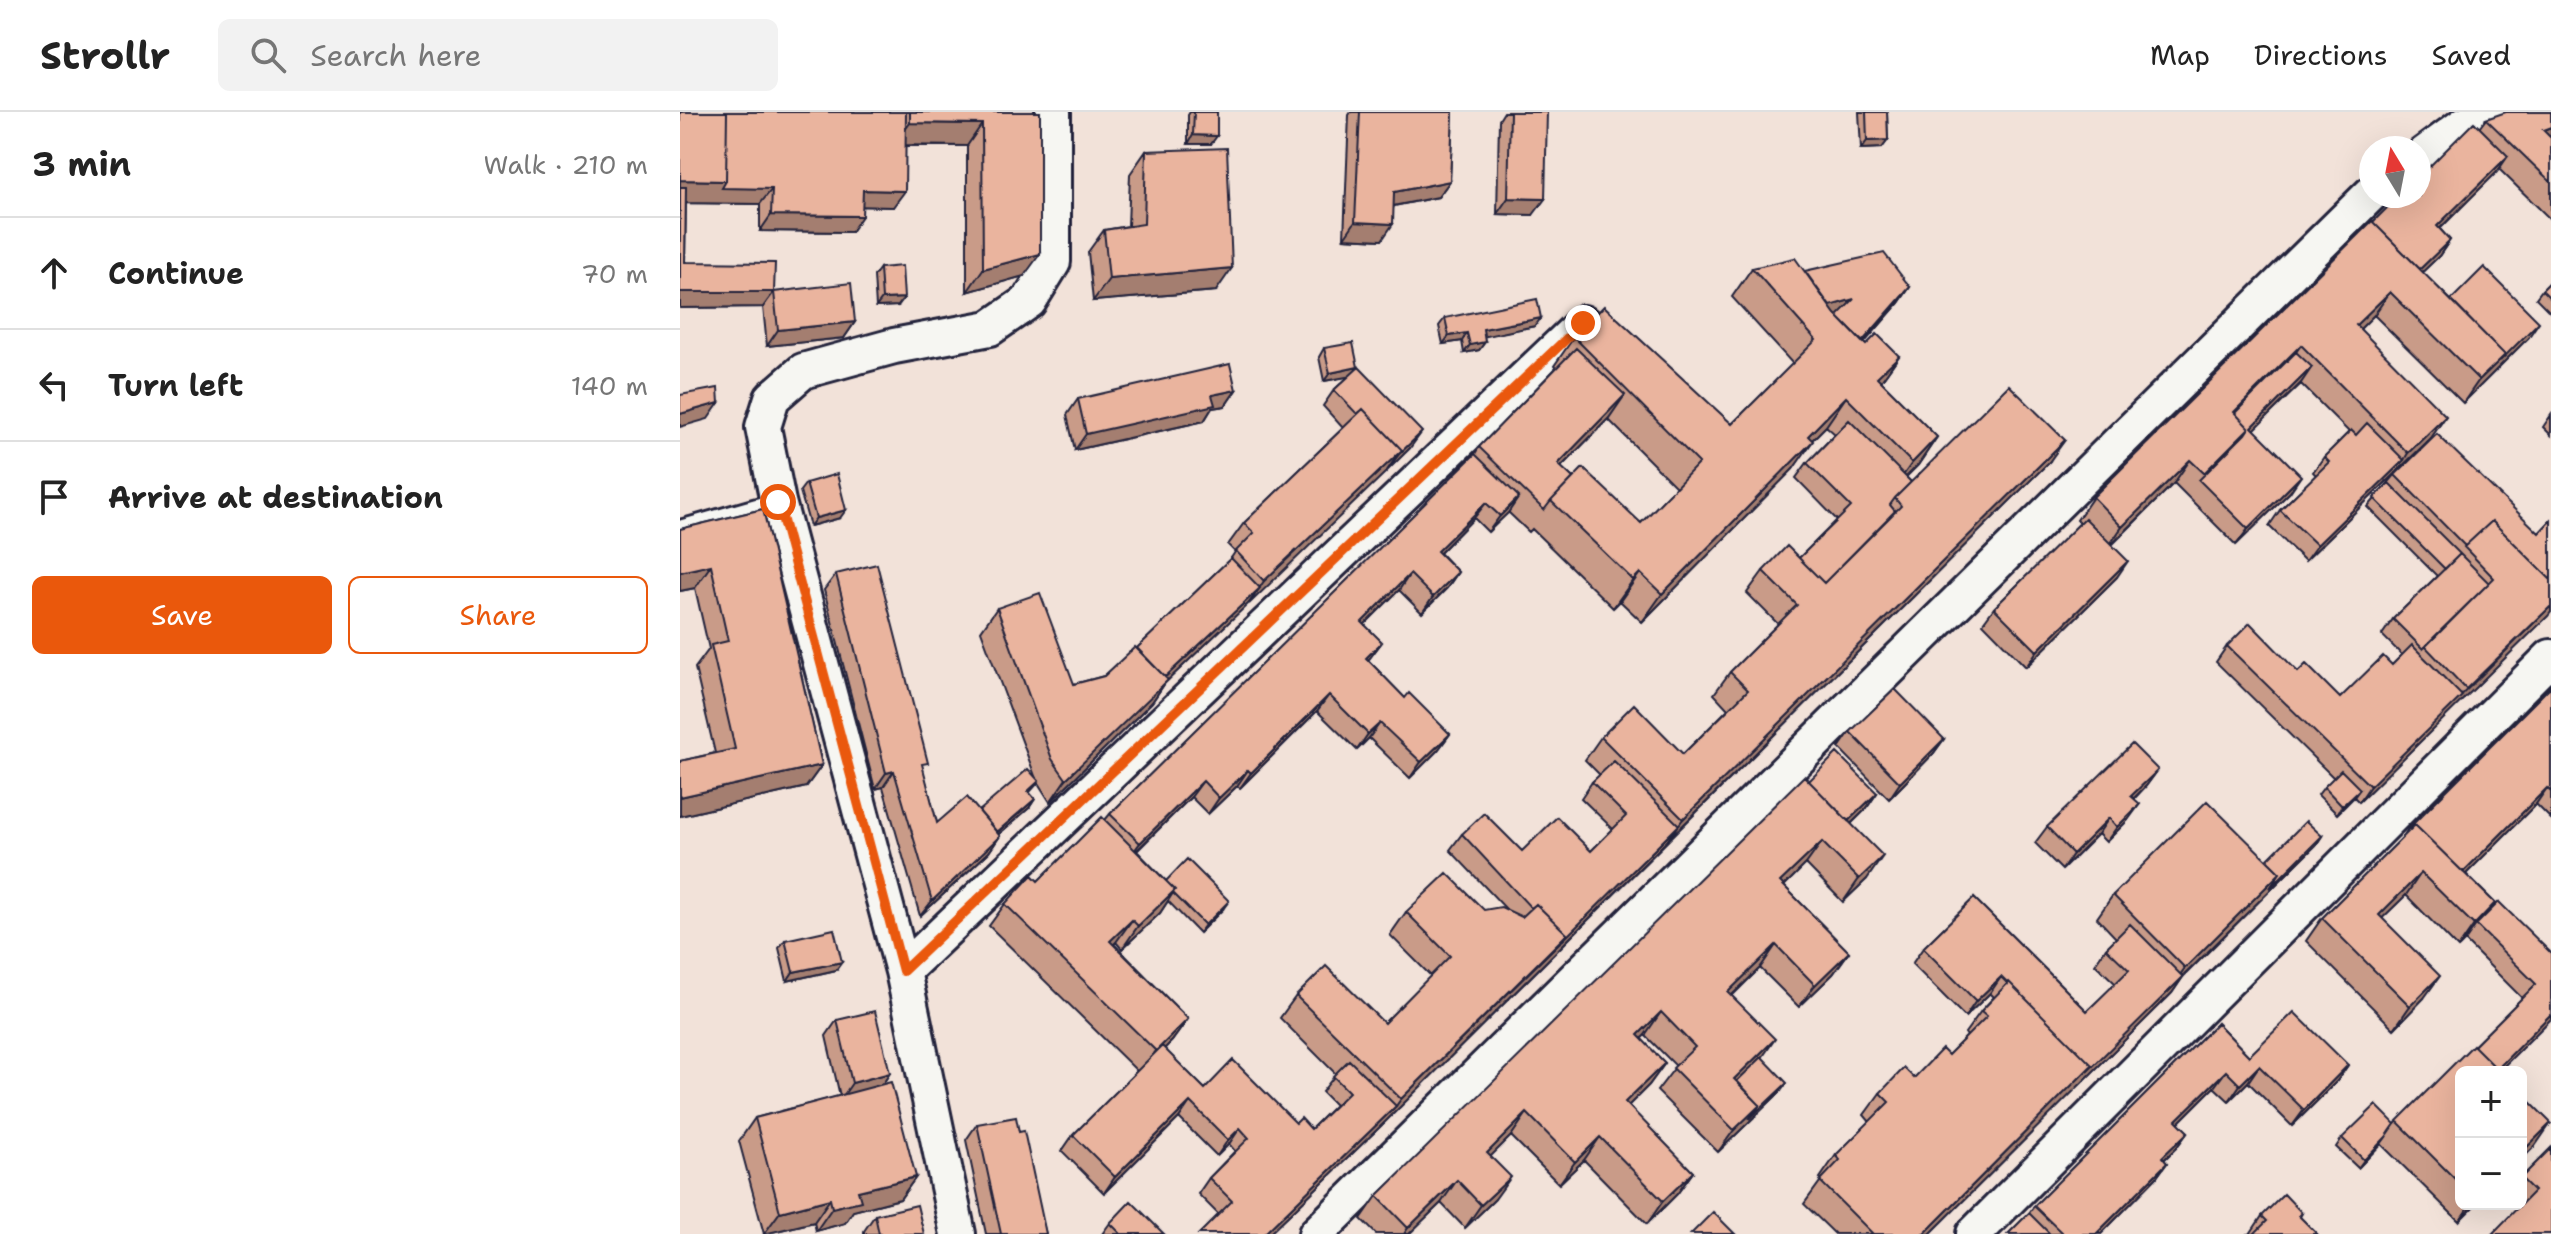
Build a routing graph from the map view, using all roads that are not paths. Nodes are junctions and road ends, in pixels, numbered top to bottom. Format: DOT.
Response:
graph roads {
  1 [pos="1053,112"];
  2 [pos="2497,112"];
  3 [pos="2431,149"];
  4 [pos="2359,206"];
  5 [pos="1583,323"];
  6 [pos="778,502"];
  7 [pos="680,530"];
  8 [pos="2551,657"];
  9 [pos="903,971"];
  10 [pos="958,1234"];
  11 [pos="1316,1234"];
  12 [pos="1974,1234"];
  1 -- 6 [label="street"];
  2 -- 3 [label="street"];
  4 -- 11 [label="street"];
  5 -- 9 [label="street"];
  6 -- 7 [label="lane"];
  6 -- 9 [label="street"];
  8 -- 12 [label="street"];
  9 -- 10 [label="street"];
}
